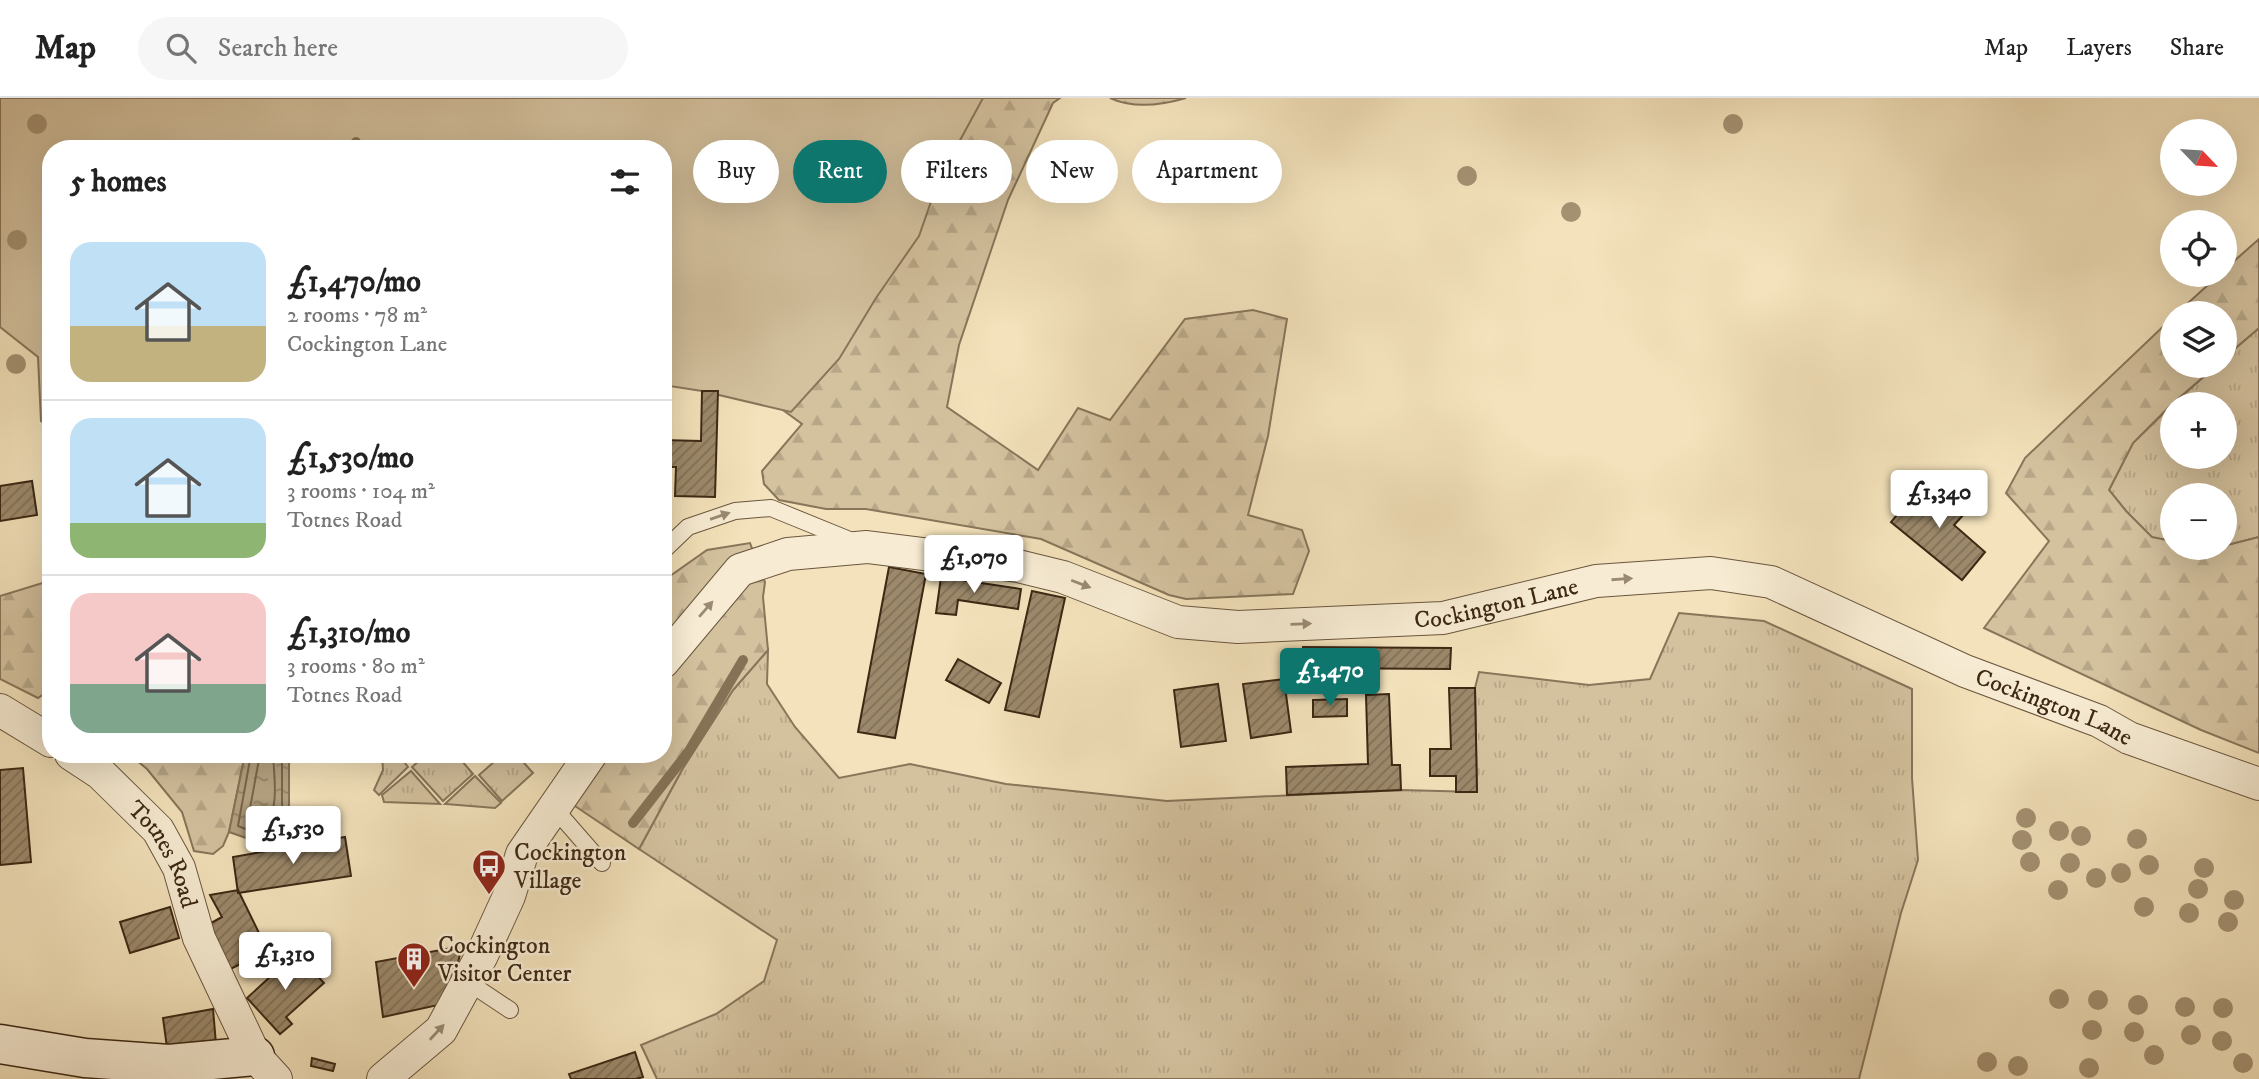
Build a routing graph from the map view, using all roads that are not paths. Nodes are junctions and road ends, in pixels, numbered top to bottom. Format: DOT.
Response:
graph roads {
  1 [pos="672,542"];
  2 [pos="867,547"];
  3 [pos="672,651"];
  4 [pos="0,710"];
  5 [pos="42,736"];
  6 [pos="85,763"];
  7 [pos="583,763"];
  8 [pos="2259,784"];
  9 [pos="554,808"];
  10 [pos="602,863"];
  11 [pos="468,982"];
  12 [pos="510,1010"];
  13 [pos="0,1044"];
  14 [pos="265,1068"];
  15 [pos="388,1076"];
  1 -- 2 [label="lane, one-way"];
  3 -- 2 [label="street, Cockington Lane, one-way"];
  2 -- 8 [label="street, Cockington Lane, one-way"];
  4 -- 5 [label="street"];
  6 -- 14 [label="street, Totnes Road"];
  7 -- 9 [label="street"];
  9 -- 10 [label="lane"];
  9 -- 11 [label="street"];
  11 -- 12 [label="lane"];
  15 -- 11 [label="street, one-way"];
  13 -- 14 [label="street"];
}
